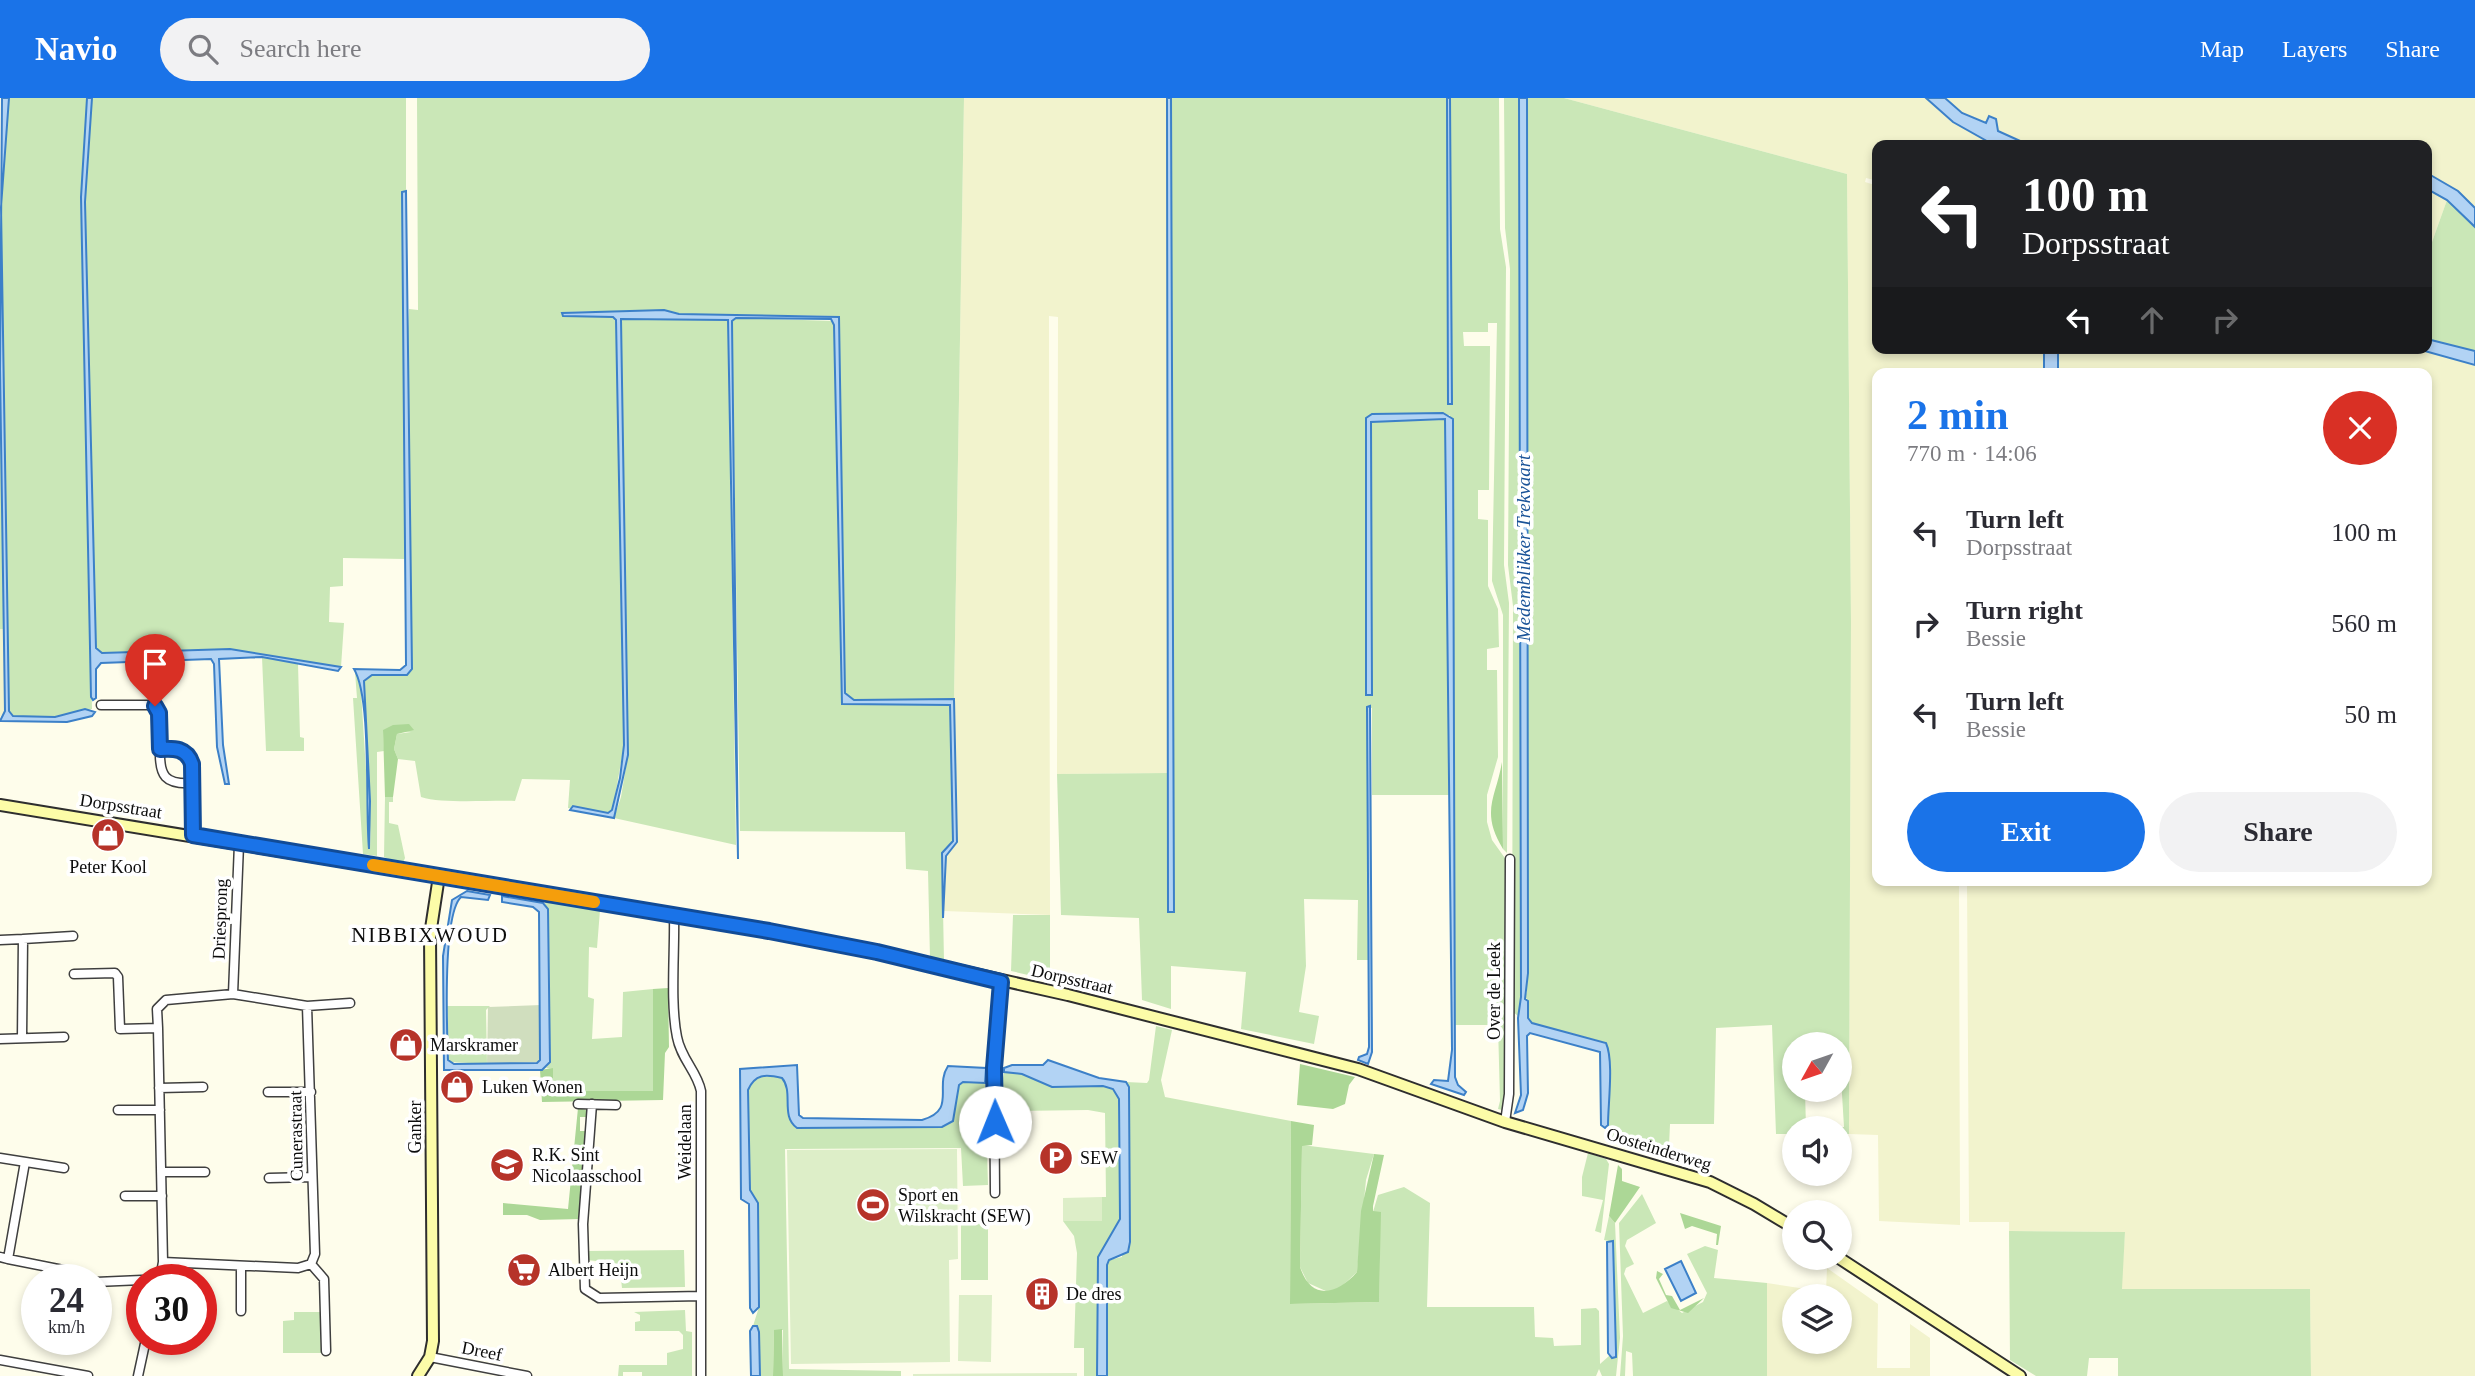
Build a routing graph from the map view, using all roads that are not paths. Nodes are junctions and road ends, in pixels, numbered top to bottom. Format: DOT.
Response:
graph roads {
  1 [pos="101,705"];
  2 [pos="160,749"];
  3 [pos="193,783"];
  4 [pos="0,805"];
  5 [pos="193,835"];
  6 [pos="239,844"];
  7 [pos="1510,859"];
  8 [pos="439,876"];
  9 [pos="674,915"];
  10 [pos="73,936"];
  11 [pos="23,939"];
  12 [pos="0,940"];
  13 [pos="74,974"];
  14 [pos="1001,982"];
  15 [pos="233,994"];
  16 [pos="350,1003"];
  17 [pos="307,1006"];
  18 [pos="158,1028"];
  19 [pos="64,1037"];
  20 [pos="22,1038"];
  21 [pos="0,1039"];
  22 [pos="203,1087"];
  23 [pos="159,1088"];
  24 [pos="268,1092"];
  25 [pos="311,1092"];
  26 [pos="578,1104"];
  27 [pos="592,1104"];
  28 [pos="616,1105"];
  29 [pos="160,1110"];
  30 [pos="118,1111"];
  31 [pos="1505,1122"];
  32 [pos="0,1158"];
  33 [pos="25,1163"];
  34 [pos="64,1168"];
  35 [pos="161,1172"];
  36 [pos="205,1172"];
  37 [pos="312,1177"];
  38 [pos="269,1178"];
  39 [pos="995,1193"];
  40 [pos="125,1196"];
  41 [pos="162,1196"];
  42 [pos="1782,1221"];
  43 [pos="4,1258"];
  44 [pos="163,1262"];
  45 [pos="34,1264"];
  46 [pos="311,1264"];
  47 [pos="1852,1266"];
  48 [pos="241,1267"];
  49 [pos="701,1296"];
  50 [pos="241,1311"];
  51 [pos="326,1351"];
  52 [pos="143,1355"];
  53 [pos="430,1357"];
  54 [pos="0,1360"];
  55 [pos="88,1376"];
  56 [pos="138,1376"];
  57 [pos="418,1376"];
  58 [pos="527,1376"];
  59 [pos="701,1376"];
  60 [pos="2020,1376"];
  1 -- 2 [label="street"];
  2 -- 3 [label="street"];
  2 -- 3 [label="street"];
  3 -- 5 [label="street"];
  4 -- 5 [label="street, Dorpsstraat"];
  5 -- 6 [label="street, Dorpsstraat"];
  6 -- 8 [label="street, Dorpsstraat"];
  6 -- 15 [label="street, Driesprong"];
  7 -- 31 [label="street, Over de Leek"];
  8 -- 9 [label="street, Dorpsstraat"];
  8 -- 53 [label="street, Ganker"];
  9 -- 14 [label="street, Dorpsstraat"];
  9 -- 49 [label="street, Weidelaan"];
  10 -- 11 [label="street"];
  11 -- 12 [label="street"];
  11 -- 20 [label="street"];
  13 -- 18 [label="street"];
  14 -- 31 [label="street, Dorpsstraat"];
  14 -- 39 [label="street"];
  15 -- 17 [label="street"];
  15 -- 18 [label="street"];
  16 -- 17 [label="street"];
  17 -- 25 [label="street, Cunerastraat"];
  18 -- 23 [label="street"];
  19 -- 20 [label="street"];
  20 -- 21 [label="street"];
  22 -- 23 [label="street"];
  23 -- 29 [label="street"];
  24 -- 25 [label="street"];
  25 -- 37 [label="street, Cunerastraat"];
  26 -- 27 [label="street"];
  27 -- 28 [label="street"];
  27 -- 49 [label="street"];
  29 -- 30 [label="street"];
  29 -- 35 [label="street"];
  31 -- 42 [label="street, Oosteinderweg"];
  32 -- 33 [label="street"];
  33 -- 34 [label="street"];
  33 -- 43 [label="street"];
  35 -- 36 [label="street"];
  35 -- 41 [label="street"];
  37 -- 38 [label="street"];
  37 -- 46 [label="street, Cunerastraat"];
  40 -- 41 [label="street"];
  41 -- 44 [label="street"];
  43 -- 45 [label="street"];
  44 -- 48 [label="street"];
  46 -- 48 [label="street"];
  46 -- 51 [label="street, Cunerastraat"];
  47 -- 60 [label="street"];
  48 -- 50 [label="street"];
  49 -- 59 [label="street, Weidelaan"];
  52 -- 56 [label="street"];
  53 -- 57 [label="street, Ganker"];
  53 -- 58 [label="street, Dreef"];
  54 -- 55 [label="street"];
}
